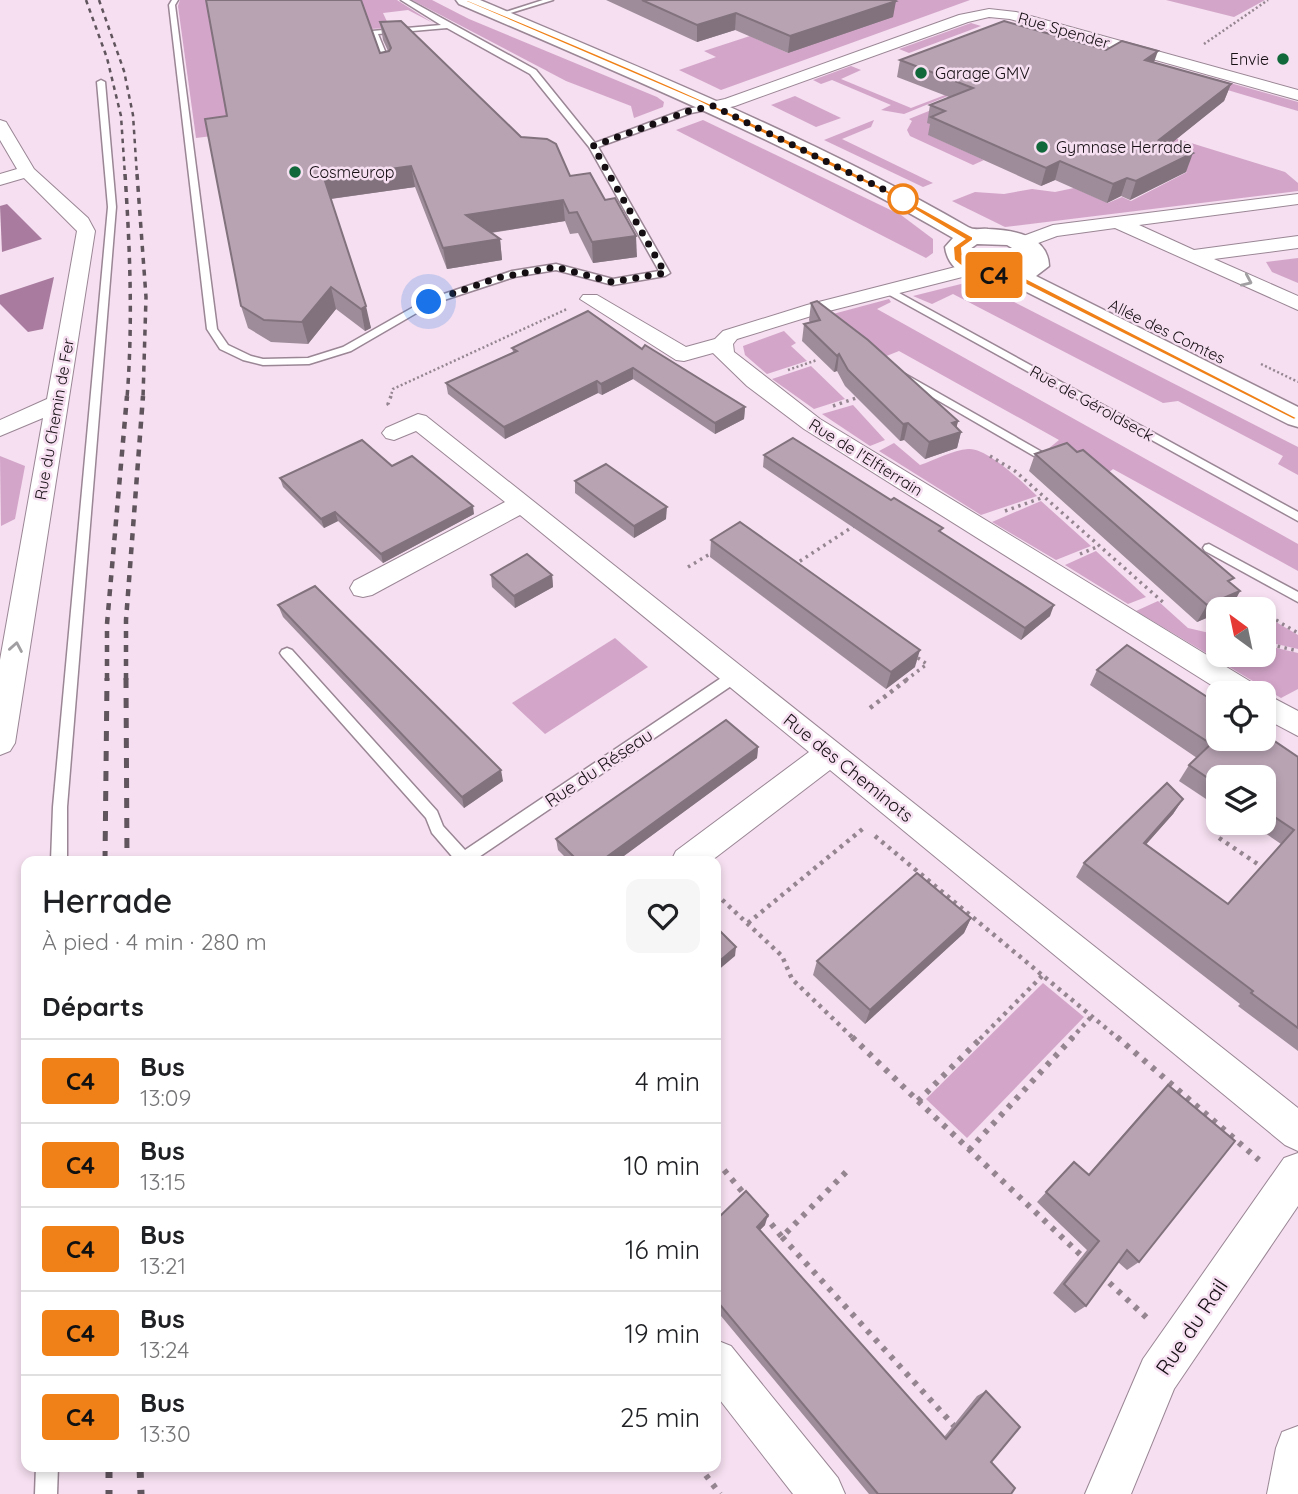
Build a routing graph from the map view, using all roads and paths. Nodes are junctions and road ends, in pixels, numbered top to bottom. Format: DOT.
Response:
graph roads {
  1 [pos="175,0"];
  2 [pos="404,0"];
  3 [pos="465,0"];
  4 [pos="550,0"];
  5 [pos="1268,0"];
  6 [pos="499,15"];
  7 [pos="448,26"];
  8 [pos="1177,62"];
  9 [pos="388,68"];
  10 [pos="102,82"];
  11 [pos="1298,95"];
  12 [pos="713,106"];
  13 [pos="0,125"];
  14 [pos="593,146"];
  15 [pos="27,172"];
  16 [pos="0,180"];
  17 [pos="1298,199"];
  18 [pos="1189,213"];
  19 [pos="1118,223"];
  20 [pos="970,238"];
  21 [pos="1298,242"];
  22 [pos="1191,256"];
  23 [pos="1024,261"];
  24 [pos="971,269"];
  25 [pos="887,290"];
  26 [pos="590,299"];
  27 [pos="1298,304"];
  28 [pos="722,344"];
  29 [pos="895,371"];
  30 [pos="1298,395"];
  31 [pos="57,403"];
  32 [pos="1298,418"];
  33 [pos="403,428"];
  34 [pos="0,429"];
  35 [pos="981,450"];
  36 [pos="1038,454"];
  37 [pos="1015,471"];
  38 [pos="521,504"];
  39 [pos="1298,517"];
  40 [pos="859,523"];
  41 [pos="722,547"];
  42 [pos="1209,548"];
  43 [pos="688,567"];
  44 [pos="803,575"];
  45 [pos="363,588"];
  46 [pos="1224,590"];
  47 [pos="1236,597"];
  48 [pos="1298,598"];
  49 [pos="1169,608"];
  50 [pos="1276,620"];
  51 [pos="1199,628"];
  52 [pos="1206,630"];
  53 [pos="1298,633"];
  54 [pos="1276,646"];
  55 [pos="905,648"];
  56 [pos="1298,651"];
  57 [pos="287,653"];
  58 [pos="735,676"];
  59 [pos="1227,681"];
  60 [pos="870,708"];
  61 [pos="1276,711"];
  62 [pos="1,725"];
  63 [pos="1298,725"];
  64 [pos="830,753"];
  65 [pos="855,818"];
  66 [pos="865,827"];
  67 [pos="1219,838"];
  68 [pos="58,856"];
  69 [pos="461,856"];
  70 [pos="470,856"];
  71 [pos="694,856"];
  72 [pos="1276,877"];
  73 [pos="721,899"];
  74 [pos="748,923"];
  75 [pos="1042,975"];
  76 [pos="1092,1016"];
  77 [pos="918,1101"];
  78 [pos="1298,1132"];
  79 [pos="969,1150"];
  80 [pos="847,1171"];
  81 [pos="721,1173"];
  82 [pos="1293,1179"];
  83 [pos="749,1199"];
  84 [pos="757,1208"];
  85 [pos="782,1237"];
  86 [pos="1088,1262"];
  87 [pos="1098,1272"];
  88 [pos="1177,1347"];
  89 [pos="721,1367"];
  90 [pos="960,1432"];
  91 [pos="1298,1448"];
  92 [pos="47,1472"];
  93 [pos="704,1472"];
  94 [pos="46,1494"];
  95 [pos="720,1494"];
  96 [pos="822,1494"];
  97 [pos="1108,1494"];
  98 [pos="1290,1494"];
  1 -- 14 [label="lane"];
  2 -- 7 [label="lane"];
  3 -- 6 [label="street"];
  4 -- 6 [label="lane"];
  5 -- 8 [label="path"];
  6 -- 12 [label="street"];
  7 -- 9 [label="lane"];
  7 -- 14 [label="lane"];
  8 -- 11 [label="street, Rue Spender"];
  8 -- 12 [label="street, Rue Spender"];
  10 -- 68 [label="lane"];
  12 -- 14 [label="lane"];
  12 -- 20 [label="street"];
  13 -- 15 [label="street, Rue du Chemin de Fer"];
  15 -- 16 [label="street"];
  15 -- 31 [label="street, Rue du Chemin de Fer"];
  17 -- 18 [label="street"];
  18 -- 19 [label="street"];
  18 -- 22 [label="street"];
  19 -- 22 [label="street"];
  19 -- 23 [label="street"];
  20 -- 23 [label="street"];
  20 -- 24 [label="street"];
  21 -- 22 [label="street"];
  22 -- 27 [label="street, one-way"];
  23 -- 24 [label="street"];
  23 -- 30 [label="street, Allée des Comtes"];
  23 -- 32 [label="street, Allée des Comtes"];
  24 -- 25 [label="street"];
  25 -- 28 [label="street"];
  25 -- 39 [label="lane, Rue de Géroldseck"];
  26 -- 28 [label="street"];
  26 -- 33 [label="path"];
  28 -- 59 [label="street, Rue de l'Elfterrain"];
  29 -- 36 [label="lane"];
  31 -- 34 [label="street"];
  62 -- 31 [label="street, Rue du Chemin de Fer, one-way"];
  33 -- 38 [label="street, Rue des Cheminots"];
  35 -- 37 [label="path"];
  36 -- 37 [label="path"];
  37 -- 49 [label="path"];
  38 -- 45 [label="street"];
  38 -- 58 [label="street, Rue des Cheminots"];
  40 -- 44 [label="path"];
  41 -- 43 [label="path"];
  42 -- 48 [label="lane"];
  46 -- 47 [label="path"];
  50 -- 53 [label="path"];
  51 -- 52 [label="path"];
  54 -- 56 [label="path"];
  55 -- 60 [label="path"];
  57 -- 69 [label="lane, Rue du Réseau"];
  58 -- 64 [label="street, Rue des Cheminots"];
  58 -- 70 [label="lane, Rue du Réseau"];
  61 -- 63 [label="street"];
  64 -- 71 [label="street"];
  64 -- 78 [label="street, Rue des Cheminots"];
  65 -- 66 [label="path"];
  66 -- 74 [label="path"];
  66 -- 75 [label="path"];
  67 -- 72 [label="path"];
  73 -- 74 [label="path"];
  74 -- 77 [label="path"];
  75 -- 76 [label="path"];
  75 -- 77 [label="path"];
  76 -- 79 [label="path"];
  76 -- 82 [label="path"];
  77 -- 79 [label="path"];
  79 -- 86 [label="path"];
  80 -- 85 [label="path"];
  81 -- 83 [label="path"];
  82 -- 88 [label="street, Rue du Rail"];
  84 -- 85 [label="path"];
  85 -- 90 [label="path"];
  87 -- 88 [label="path"];
  88 -- 97 [label="street, Rue du Rail"];
  89 -- 96 [label="street"];
  91 -- 98 [label="street"];
  92 -- 94 [label="lane"];
  93 -- 95 [label="path"];
}
